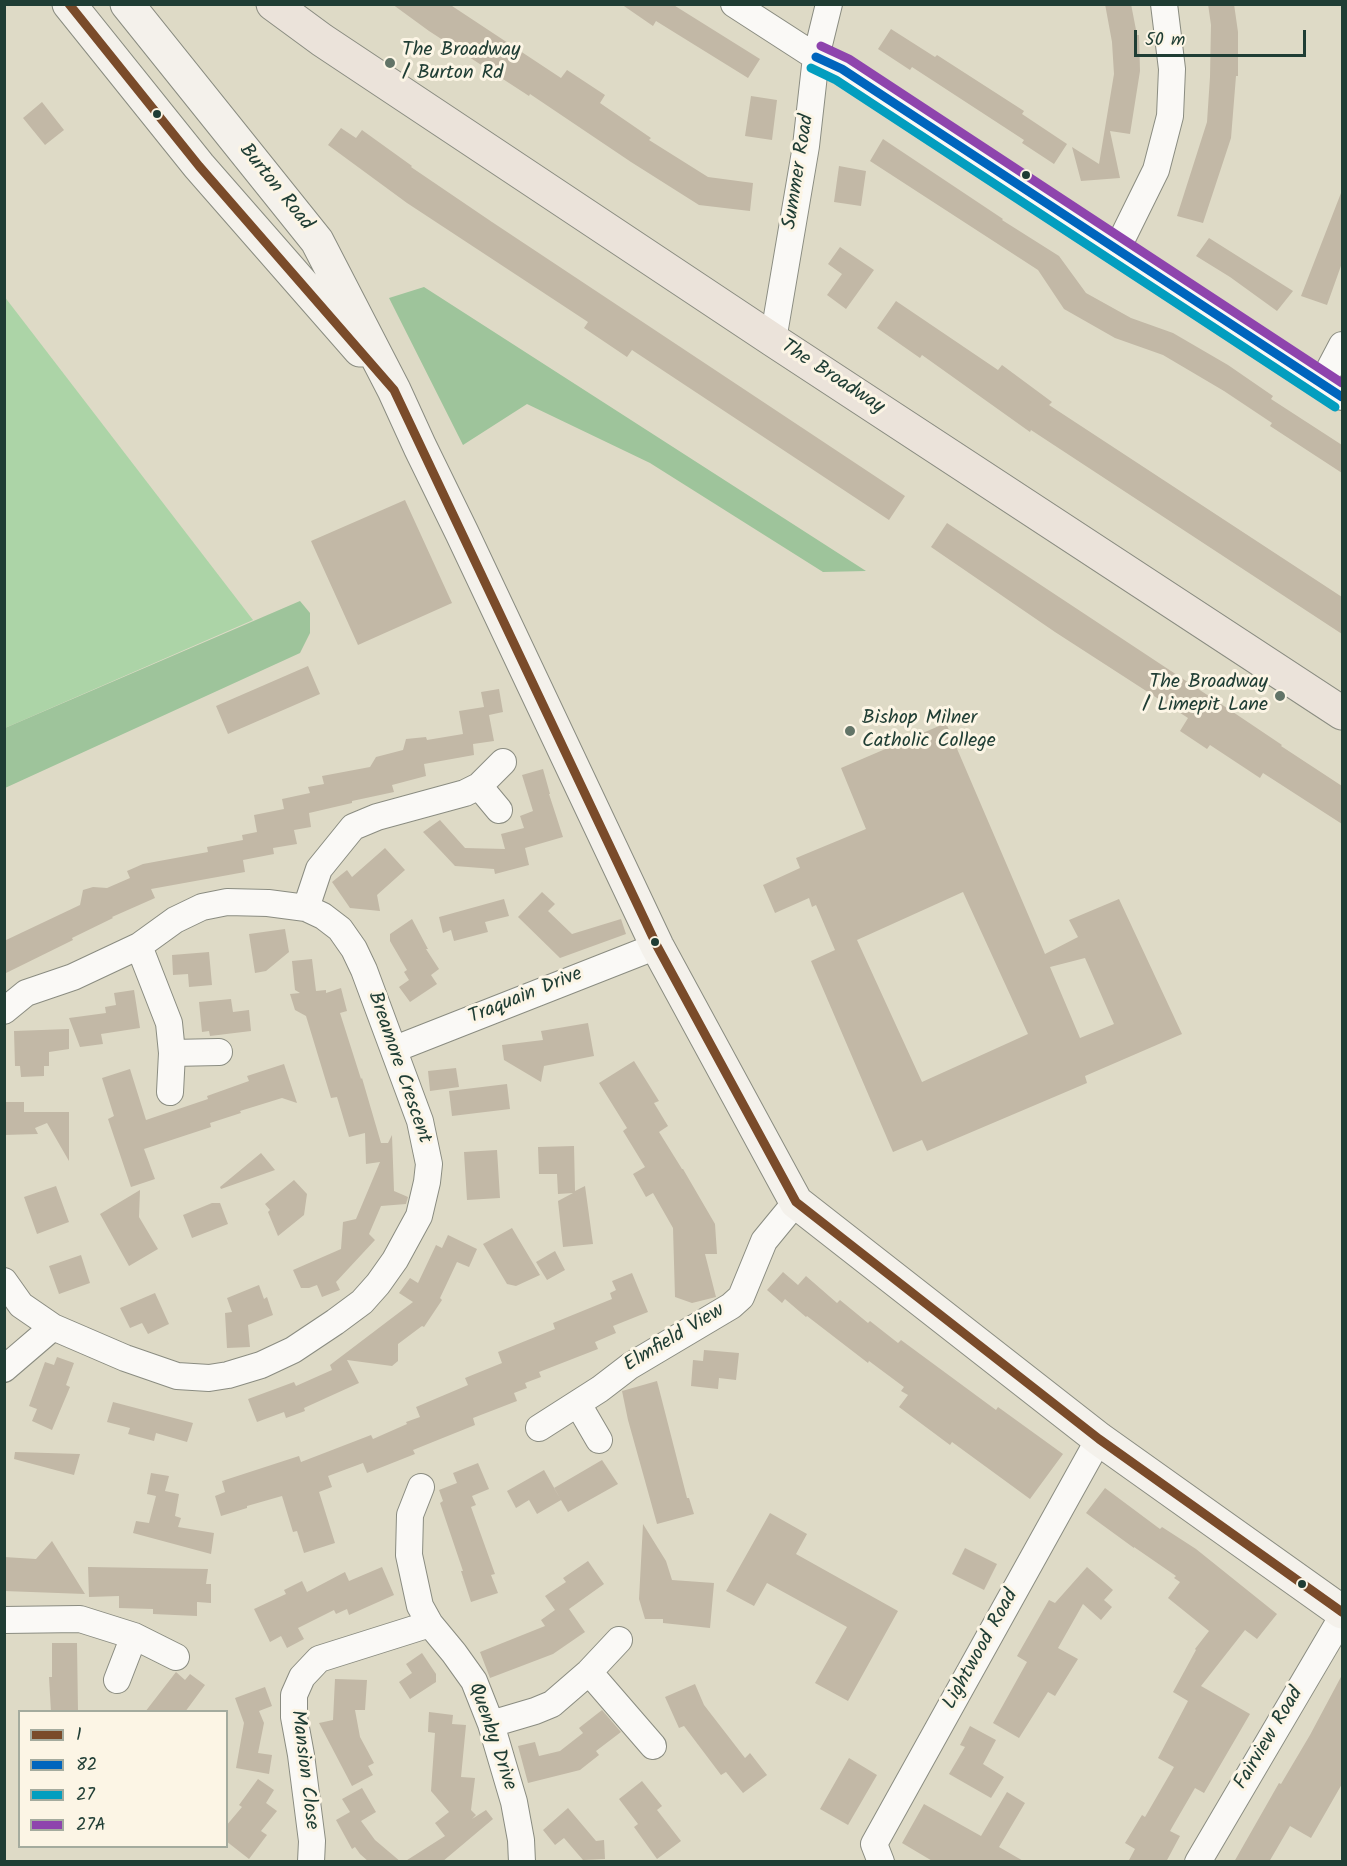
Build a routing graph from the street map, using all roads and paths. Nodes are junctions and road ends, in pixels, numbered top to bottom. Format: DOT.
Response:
graph roads {
  1 [pos="69,4"];
  2 [pos="120,4"];
  3 [pos="127,4"];
  4 [pos="257,4"];
  5 [pos="273,4"];
  6 [pos="734,4"];
  7 [pos="829,4"];
  8 [pos="1164,4"];
  9 [pos="322,40"];
  10 [pos="816,57"];
  11 [pos="168,129"];
  12 [pos="1117,249"];
  13 [pos="773,340"];
  14 [pos="1342,345"];
  15 [pos="394,390"];
  16 [pos="1332,390"];
  17 [pos="1342,713"];
  18 [pos="503,762"];
  19 [pos="479,786"];
  20 [pos="499,810"];
  21 [pos="306,908"];
  22 [pos="139,946"];
  23 [pos="657,946"];
  24 [pos="4,1011"];
  25 [pos="395,1049"];
  26 [pos="219,1052"];
  27 [pos="172,1053"];
  28 [pos="170,1092"];
  29 [pos="796,1202"];
  30 [pos="4,1281"];
  31 [pos="53,1327"];
  32 [pos="4,1369"];
  33 [pos="578,1404"];
  34 [pos="539,1428"];
  35 [pos="1099,1439"];
  36 [pos="599,1440"];
  37 [pos="421,1487"];
  38 [pos="1342,1612"];
  39 [pos="1342,1617"];
  40 [pos="4,1620"];
  41 [pos="430,1624"];
  42 [pos="134,1636"];
  43 [pos="620,1640"];
  44 [pos="176,1657"];
  45 [pos="590,1672"];
  46 [pos="117,1680"];
  47 [pos="490,1724"];
  48 [pos="653,1746"];
  49 [pos="311,1862"];
  50 [pos="522,1862"];
  51 [pos="881,1862"];
  52 [pos="1198,1862"];
  1 -- 11 [label="main road, Burton Road"];
  2 -- 11 [label="main road"];
  3 -- 15 [label="main road, Burton Road"];
  4 -- 9 [label="main road, The Broadway"];
  5 -- 9 [label="main road, The Broadway"];
  6 -- 10 [label="street"];
  7 -- 10 [label="street, Summer Road"];
  8 -- 12 [label="street"];
  9 -- 13 [label="main road, The Broadway"];
  10 -- 12 [label="street"];
  10 -- 13 [label="street, Summer Road"];
  11 -- 15 [label="main road, Burton Road"];
  12 -- 16 [label="street"];
  13 -- 17 [label="main road, The Broadway"];
  14 -- 16 [label="street"];
  15 -- 23 [label="main road, Burton Road"];
  18 -- 19 [label="street"];
  19 -- 20 [label="street"];
  19 -- 21 [label="street"];
  21 -- 22 [label="street, Breamore Crescent"];
  21 -- 25 [label="street, Breamore Crescent"];
  22 -- 24 [label="street, Breamore Crescent"];
  22 -- 27 [label="street"];
  23 -- 25 [label="street, Traquain Drive"];
  23 -- 29 [label="main road, Burton Road"];
  25 -- 31 [label="street, Breamore Crescent"];
  26 -- 27 [label="street"];
  27 -- 28 [label="street"];
  29 -- 33 [label="street, Elmfield View"];
  29 -- 35 [label="main road, Burton Road"];
  30 -- 31 [label="street, Breamore Crescent"];
  31 -- 32 [label="street"];
  33 -- 34 [label="street, Elmfield View"];
  33 -- 36 [label="street"];
  35 -- 38 [label="main road, Burton Road"];
  35 -- 51 [label="street, Lightwood Road"];
  37 -- 41 [label="street, Quenby Drive"];
  39 -- 52 [label="street, Fairview Road"];
  40 -- 42 [label="street"];
  41 -- 47 [label="street, Quenby Drive"];
  41 -- 49 [label="street, Mansion Close"];
  42 -- 44 [label="street"];
  42 -- 46 [label="street"];
  43 -- 45 [label="street"];
  45 -- 47 [label="street"];
  45 -- 48 [label="street"];
  47 -- 50 [label="street, Quenby Drive"];
}
